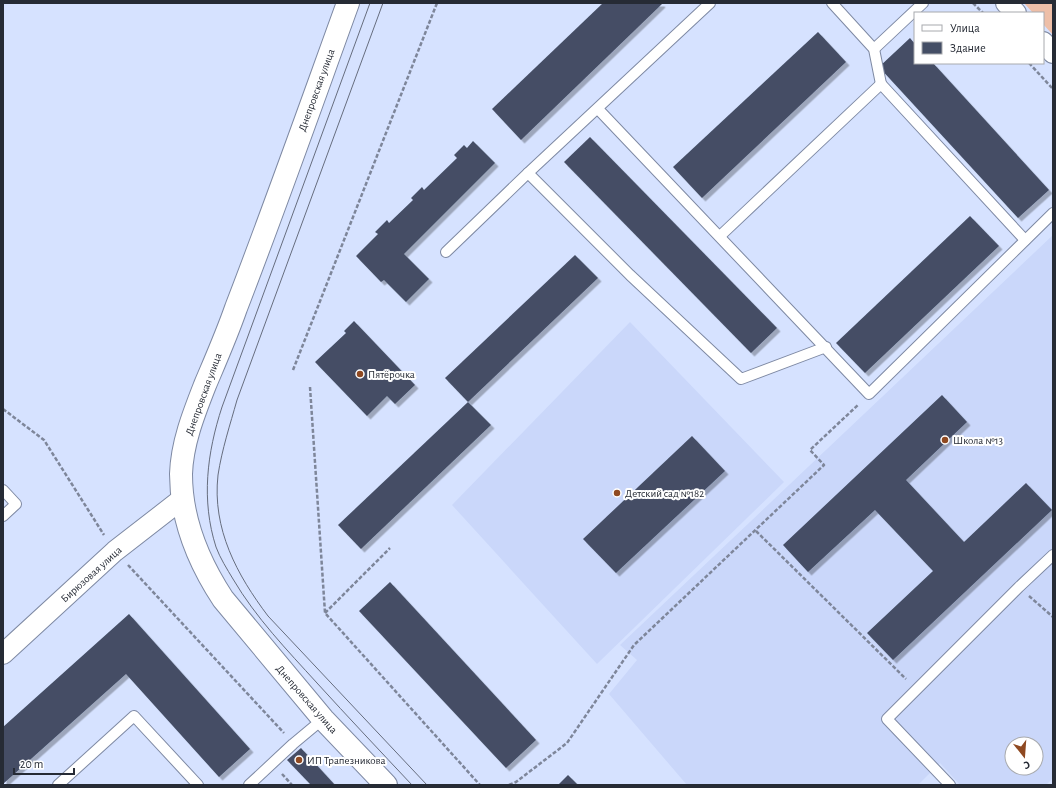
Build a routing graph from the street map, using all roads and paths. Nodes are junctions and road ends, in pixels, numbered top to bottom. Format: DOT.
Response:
graph roads {
  1 [pos="348,3"];
  2 [pos="437,3"];
  3 [pos="710,3"];
  4 [pos="832,3"];
  5 [pos="923,3"];
  6 [pos="973,3"];
  7 [pos="1006,3"];
  8 [pos="982,12"];
  9 [pos="1015,12"];
  10 [pos="1044,43"];
  11 [pos="874,49"];
  12 [pos="1053,53"];
  13 [pos="1030,64"];
  14 [pos="881,84"];
  15 [pos="1053,89"];
  16 [pos="598,109"];
  17 [pos="528,174"];
  18 [pos="1053,213"];
  19 [pos="720,236"];
  20 [pos="1025,240"];
  21 [pos="446,252"];
  22 [pos="826,347"];
  23 [pos="293,370"];
  24 [pos="310,388"];
  25 [pos="869,394"];
  26 [pos="3,409"];
  27 [pos="3,490"];
  28 [pos="182,499"];
  29 [pos="3,516"];
  30 [pos="756,531"];
  31 [pos="390,548"];
  32 [pos="115,551"];
  33 [pos="1053,555"];
  34 [pos="1019,587"];
  35 [pos="325,613"];
  36 [pos="1053,617"];
  37 [pos="3,654"];
  38 [pos="917,690"];
  39 [pos="323,719"];
  40 [pos="293,744"];
  41 [pos="58,785"];
  42 [pos="198,785"];
  43 [pos="248,785"];
  44 [pos="386,785"];
  45 [pos="480,785"];
  46 [pos="509,785"];
  47 [pos="950,785"];
  1 -- 28 [label="street, Днепровская улица"];
  2 -- 23 [label="path"];
  3 -- 16 [label="lane"];
  4 -- 11 [label="lane"];
  5 -- 11 [label="lane"];
  6 -- 8 [label="path"];
  7 -- 9 [label="street"];
  10 -- 12 [label="street"];
  11 -- 14 [label="lane"];
  13 -- 15 [label="path"];
  14 -- 19 [label="lane"];
  14 -- 20 [label="lane"];
  16 -- 17 [label="lane"];
  16 -- 19 [label="lane"];
  17 -- 21 [label="lane"];
  17 -- 22 [label="lane"];
  18 -- 20 [label="lane"];
  19 -- 22 [label="lane"];
  20 -- 25 [label="lane"];
  22 -- 25 [label="lane"];
  24 -- 35 [label="path"];
  25 -- 30 [label="path"];
  26 -- 32 [label="path"];
  27 -- 29 [label="lane"];
  28 -- 32 [label="street, Бирюзовая улица"];
  28 -- 39 [label="street, Днепровская улица"];
  30 -- 38 [label="path"];
  30 -- 46 [label="path"];
  31 -- 35 [label="path"];
  32 -- 37 [label="street, Бирюзовая улица"];
  32 -- 40 [label="path"];
  33 -- 34 [label="lane"];
  34 -- 36 [label="path"];
  34 -- 38 [label="lane"];
  35 -- 45 [label="path"];
  38 -- 47 [label="lane"];
  39 -- 40 [label="lane"];
  39 -- 44 [label="street, Днепровская улица"];
  40 -- 43 [label="lane"];
  41 -- 42 [label="lane"];
}
